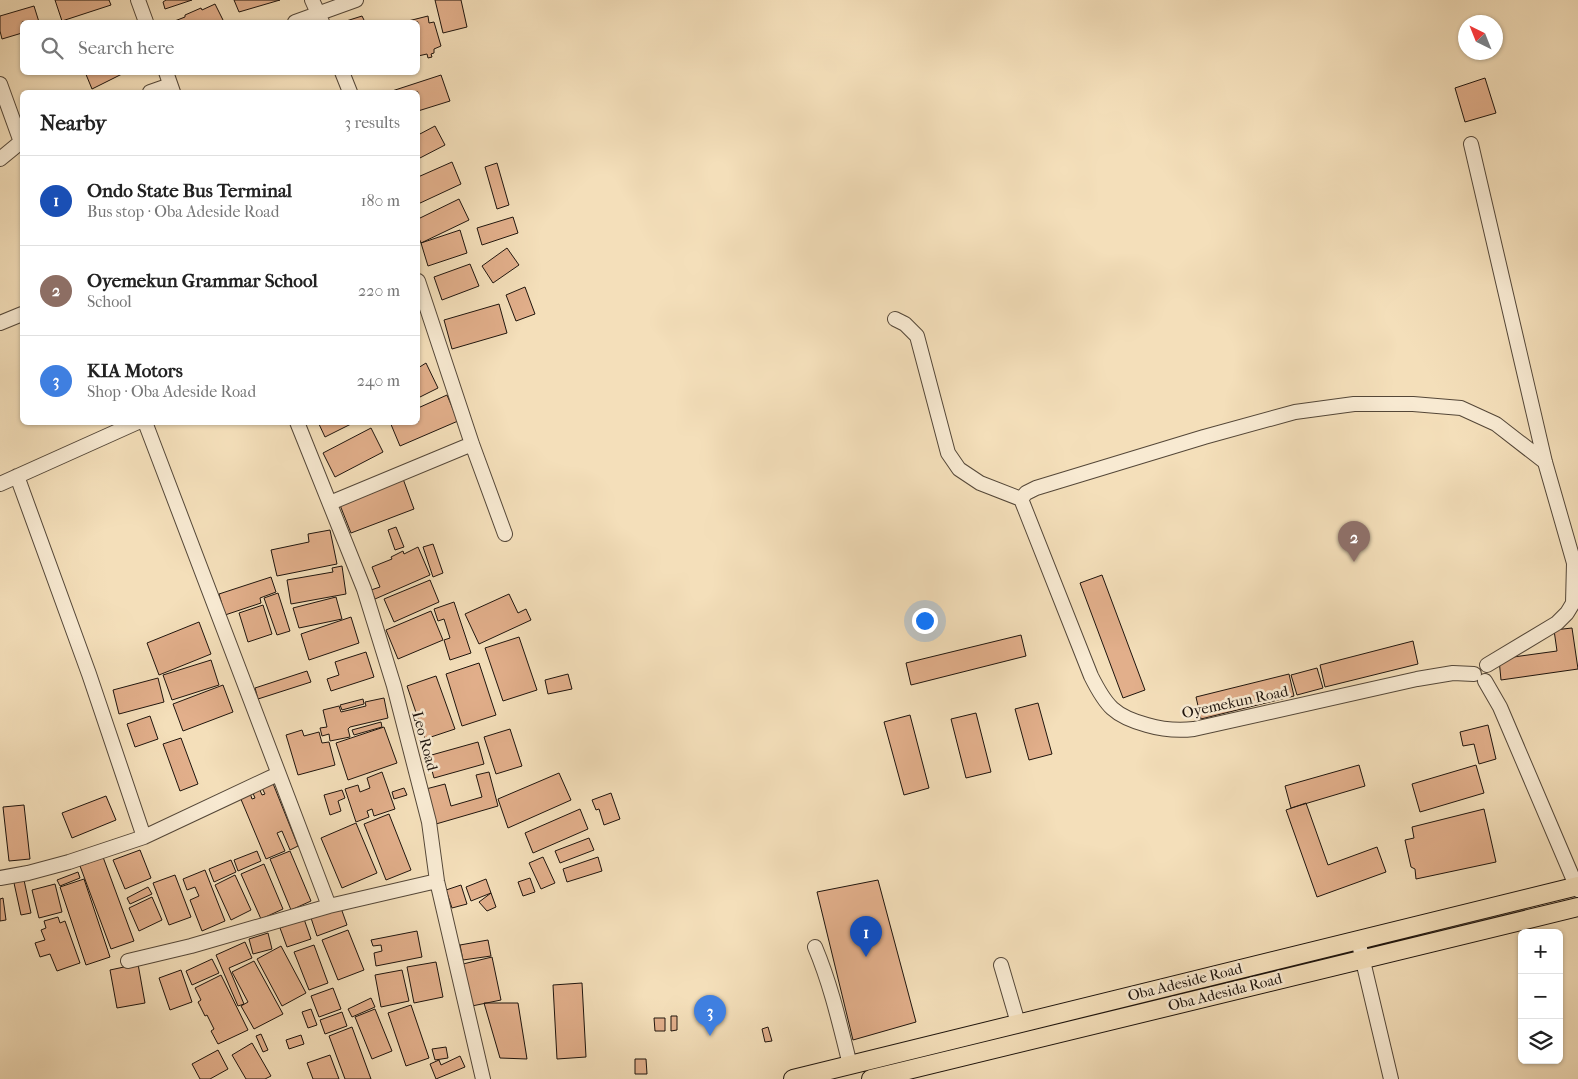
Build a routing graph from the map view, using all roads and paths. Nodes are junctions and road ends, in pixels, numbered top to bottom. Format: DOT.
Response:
graph roads {
  1 [pos="138,0"];
  2 [pos="312,0"];
  3 [pos="356,0"];
  4 [pos="320,18"];
  5 [pos="145,20"];
  6 [pos="308,20"];
  7 [pos="343,75"];
  8 [pos="170,83"];
  9 [pos="0,84"];
  10 [pos="154,90"];
  11 [pos="349,90"];
  12 [pos="20,137"];
  13 [pos="20,144"];
  14 [pos="1471,144"];
  15 [pos="0,159"];
  16 [pos="420,287"];
  17 [pos="20,315"];
  18 [pos="895,319"];
  19 [pos="0,323"];
  20 [pos="131,425"];
  21 [pos="146,425"];
  22 [pos="298,425"];
  23 [pos="472,444"];
  24 [pos="1545,462"];
  25 [pos="17,476"];
  26 [pos="0,484"];
  27 [pos="1021,499"];
  28 [pos="330,503"];
  29 [pos="506,534"];
  30 [pos="1480,678"];
  31 [pos="278,774"];
  32 [pos="144,837"];
  33 [pos="0,878"];
  34 [pos="437,881"];
  35 [pos="1578,887"];
  36 [pos="329,906"];
  37 [pos="1578,907"];
  38 [pos="1358,940"];
  39 [pos="815,947"];
  40 [pos="1362,958"];
  41 [pos="128,961"];
  42 [pos="1001,965"];
  43 [pos="1018,1023"];
  44 [pos="850,1065"];
  45 [pos="483,1079"];
  46 [pos="793,1079"];
  47 [pos="871,1079"];
  48 [pos="1391,1079"];
  1 -- 5 [label="street"];
  2 -- 4 [label="street"];
  3 -- 4 [label="street"];
  4 -- 6 [label="street"];
  7 -- 11 [label="street"];
  8 -- 10 [label="street"];
  9 -- 12 [label="street"];
  13 -- 15 [label="street"];
  14 -- 24 [label="street"];
  16 -- 23 [label="street"];
  17 -- 19 [label="street"];
  18 -- 27 [label="street"];
  20 -- 25 [label="street"];
  21 -- 31 [label="street"];
  22 -- 28 [label="street, Leo Road"];
  23 -- 28 [label="street"];
  23 -- 29 [label="street"];
  24 -- 27 [label="street"];
  24 -- 30 [label="street"];
  25 -- 26 [label="street"];
  25 -- 32 [label="street"];
  27 -- 30 [label="street, Oyemekun Road"];
  28 -- 34 [label="street, Leo Road"];
  30 -- 35 [label="street"];
  31 -- 32 [label="street"];
  31 -- 36 [label="street"];
  32 -- 33 [label="street"];
  34 -- 36 [label="street"];
  34 -- 45 [label="street, Leo Road"];
  35 -- 38 [label="main road, Oba Adeside Road"];
  36 -- 41 [label="street"];
  37 -- 40 [label="main road, Oba Adesida Road"];
  38 -- 40 [label="street"];
  38 -- 43 [label="main road, Oba Adeside Road"];
  39 -- 44 [label="street"];
  40 -- 47 [label="main road, Oba Adesida Road"];
  40 -- 48 [label="street"];
  42 -- 43 [label="street"];
  43 -- 44 [label="main road, Oba Adeside Road"];
  44 -- 46 [label="main road, Oba Adeside Road"];
}
